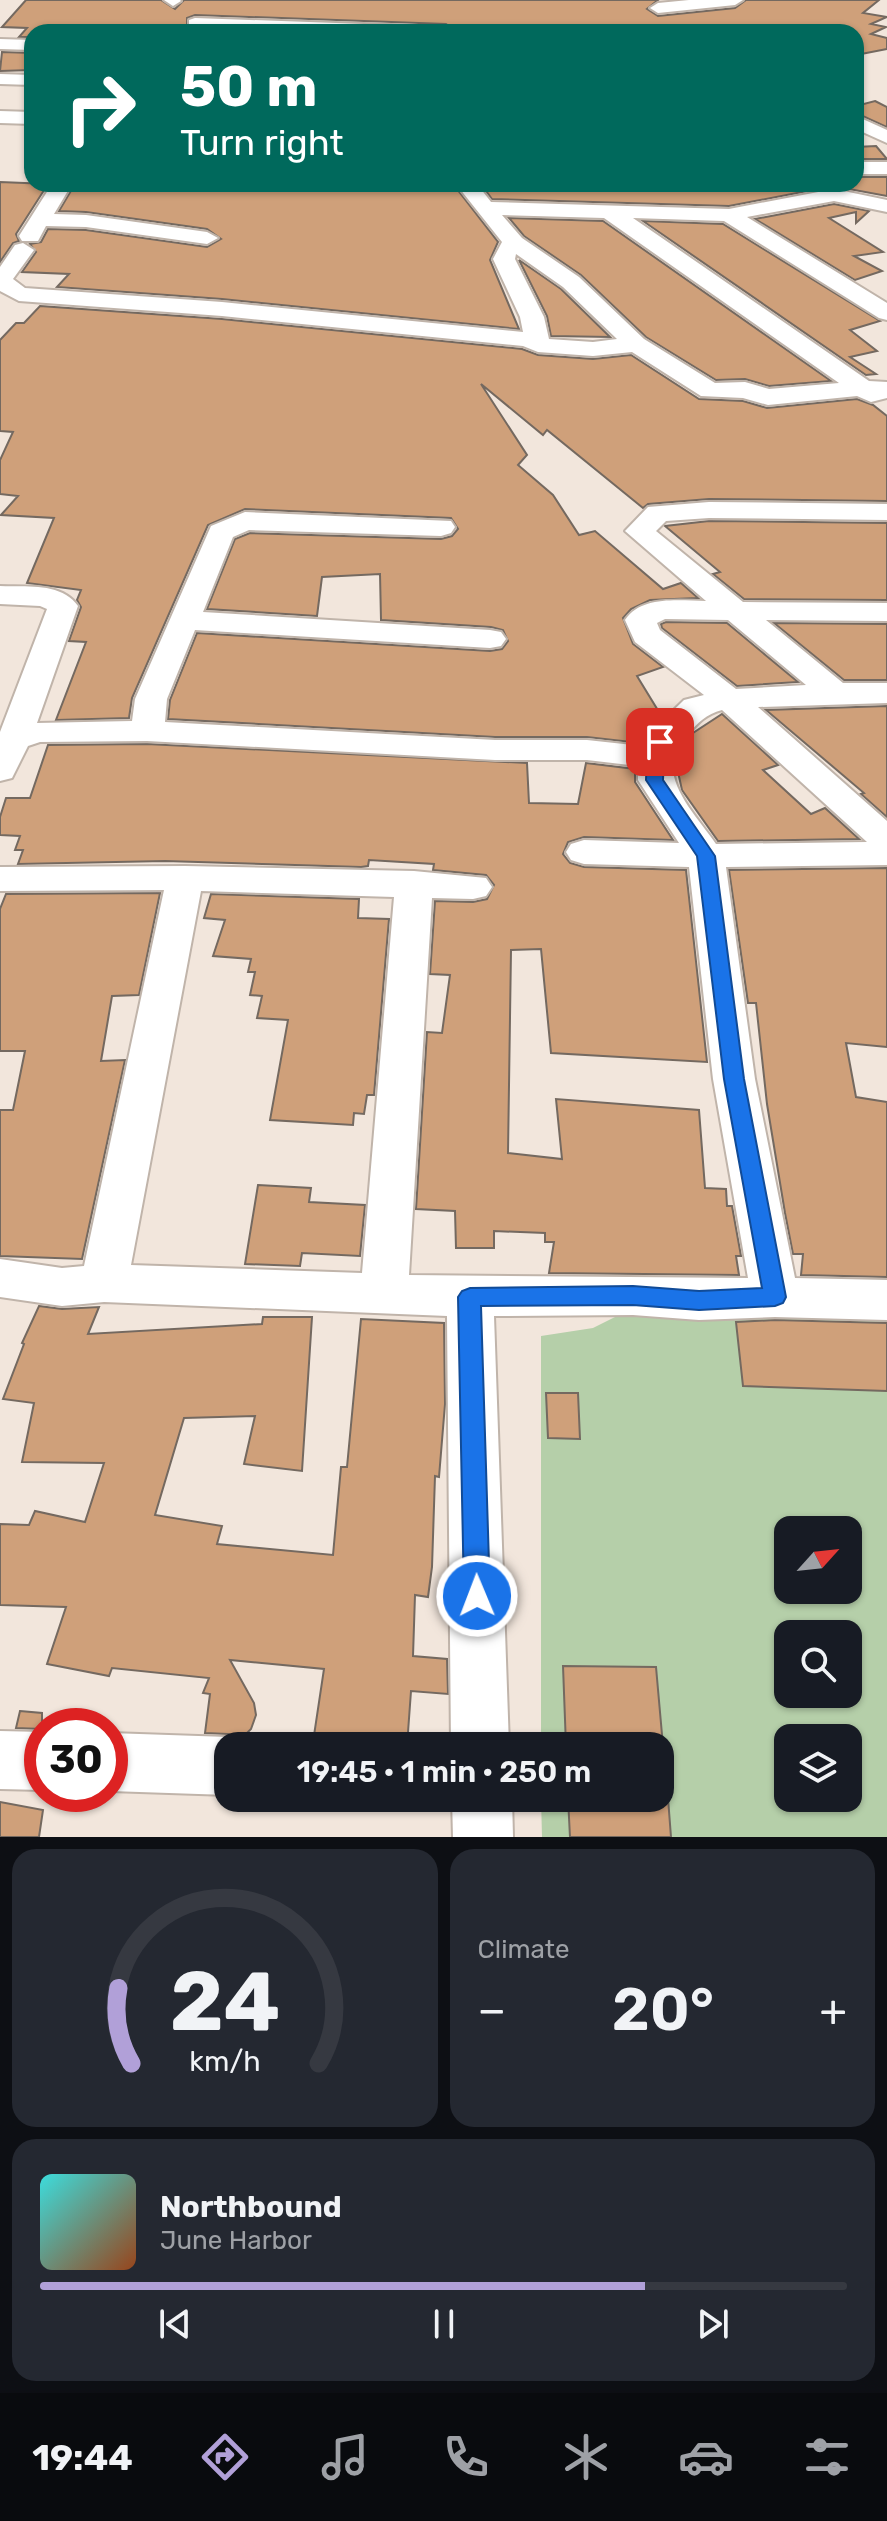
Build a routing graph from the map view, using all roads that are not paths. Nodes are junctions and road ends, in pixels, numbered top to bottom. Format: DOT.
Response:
graph roads {
  1 [pos="735,0"];
  2 [pos="656,4"];
  3 [pos="389,10"];
  4 [pos="195,23"];
  5 [pos="218,24"];
  6 [pos="381,24"];
  7 [pos="672,24"];
  8 [pos="0,44"];
  9 [pos="24,45"];
  10 [pos="0,79"];
  11 [pos="24,80"];
  12 [pos="0,117"];
  13 [pos="24,118"];
  14 [pos="864,126"];
  15 [pos="887,137"];
  16 [pos="864,168"];
  17 [pos="887,168"];
  18 [pos="57,192"];
  19 [pos="473,192"];
  20 [pos="861,192"];
  21 [pos="881,204"];
  22 [pos="486,208"];
  23 [pos="607,210"];
  24 [pos="729,215"];
  25 [pos="39,220"];
  26 [pos="207,238"];
  27 [pos="514,243"];
  28 [pos="11,251"];
  29 [pos="887,313"];
  30 [pos="636,344"];
  31 [pos="538,345"];
  32 [pos="875,389"];
  33 [pos="887,410"];
  34 [pos="887,512"];
  35 [pos="441,527"];
  36 [pos="0,595"];
  37 [pos="734,609"];
  38 [pos="887,612"];
  39 [pos="183,620"];
  40 [pos="490,639"];
  41 [pos="835,693"];
  42 [pos="887,693"];
  43 [pos="729,699"];
  44 [pos="147,731"];
  45 [pos="14,739"];
  46 [pos="656,756"];
  47 [pos="0,771"];
  48 [pos="887,840"];
  49 [pos="584,852"];
  50 [pos="887,853"];
  51 [pos="706,856"];
  52 [pos="185,878"];
  53 [pos="0,879"];
  54 [pos="414,883"];
  55 [pos="473,887"];
  56 [pos="0,1278"];
  57 [pos="104,1283"];
  58 [pos="384,1292"];
  59 [pos="470,1297"];
  60 [pos="775,1297"];
  61 [pos="887,1300"];
  62 [pos="480,1732"];
  63 [pos="0,1760"];
  64 [pos="24,1761"];
  65 [pos="128,1763"];
  66 [pos="214,1766"];
  67 [pos="482,1812"];
  68 [pos="483,1837"];
  1 -- 2 [label="street"];
  2 -- 7 [label="street"];
  3 -- 6 [label="street"];
  4 -- 5 [label="street"];
  8 -- 9 [label="street"];
  10 -- 11 [label="street"];
  12 -- 13 [label="street"];
  14 -- 15 [label="street"];
  16 -- 17 [label="street"];
  18 -- 25 [label="street"];
  19 -- 22 [label="street"];
  20 -- 21 [label="street"];
  21 -- 24 [label="street"];
  22 -- 23 [label="street"];
  22 -- 27 [label="street"];
  23 -- 24 [label="street"];
  23 -- 32 [label="street"];
  24 -- 29 [label="street"];
  25 -- 26 [label="street"];
  25 -- 28 [label="street"];
  27 -- 30 [label="street"];
  27 -- 31 [label="street"];
  28 -- 31 [label="street"];
  30 -- 31 [label="street"];
  30 -- 32 [label="street"];
  32 -- 33 [label="street"];
  34 -- 37 [label="street"];
  35 -- 39 [label="street"];
  36 -- 45 [label="street"];
  37 -- 38 [label="street"];
  37 -- 41 [label="street"];
  37 -- 43 [label="street"];
  39 -- 40 [label="street"];
  39 -- 44 [label="street"];
  41 -- 42 [label="street"];
  41 -- 43 [label="street"];
  43 -- 46 [label="street"];
  43 -- 48 [label="street"];
  44 -- 45 [label="street"];
  44 -- 46 [label="street"];
  45 -- 47 [label="street"];
  46 -- 51 [label="street"];
  49 -- 51 [label="street"];
  50 -- 51 [label="street"];
  51 -- 60 [label="street"];
  52 -- 53 [label="street"];
  52 -- 54 [label="street"];
  52 -- 57 [label="street"];
  54 -- 55 [label="street"];
  54 -- 58 [label="street"];
  56 -- 57 [label="street"];
  57 -- 58 [label="street"];
  58 -- 59 [label="street"];
  59 -- 60 [label="street"];
  59 -- 62 [label="street"];
  60 -- 61 [label="street"];
  63 -- 64 [label="street"];
  65 -- 66 [label="street"];
  67 -- 68 [label="street"];
}
